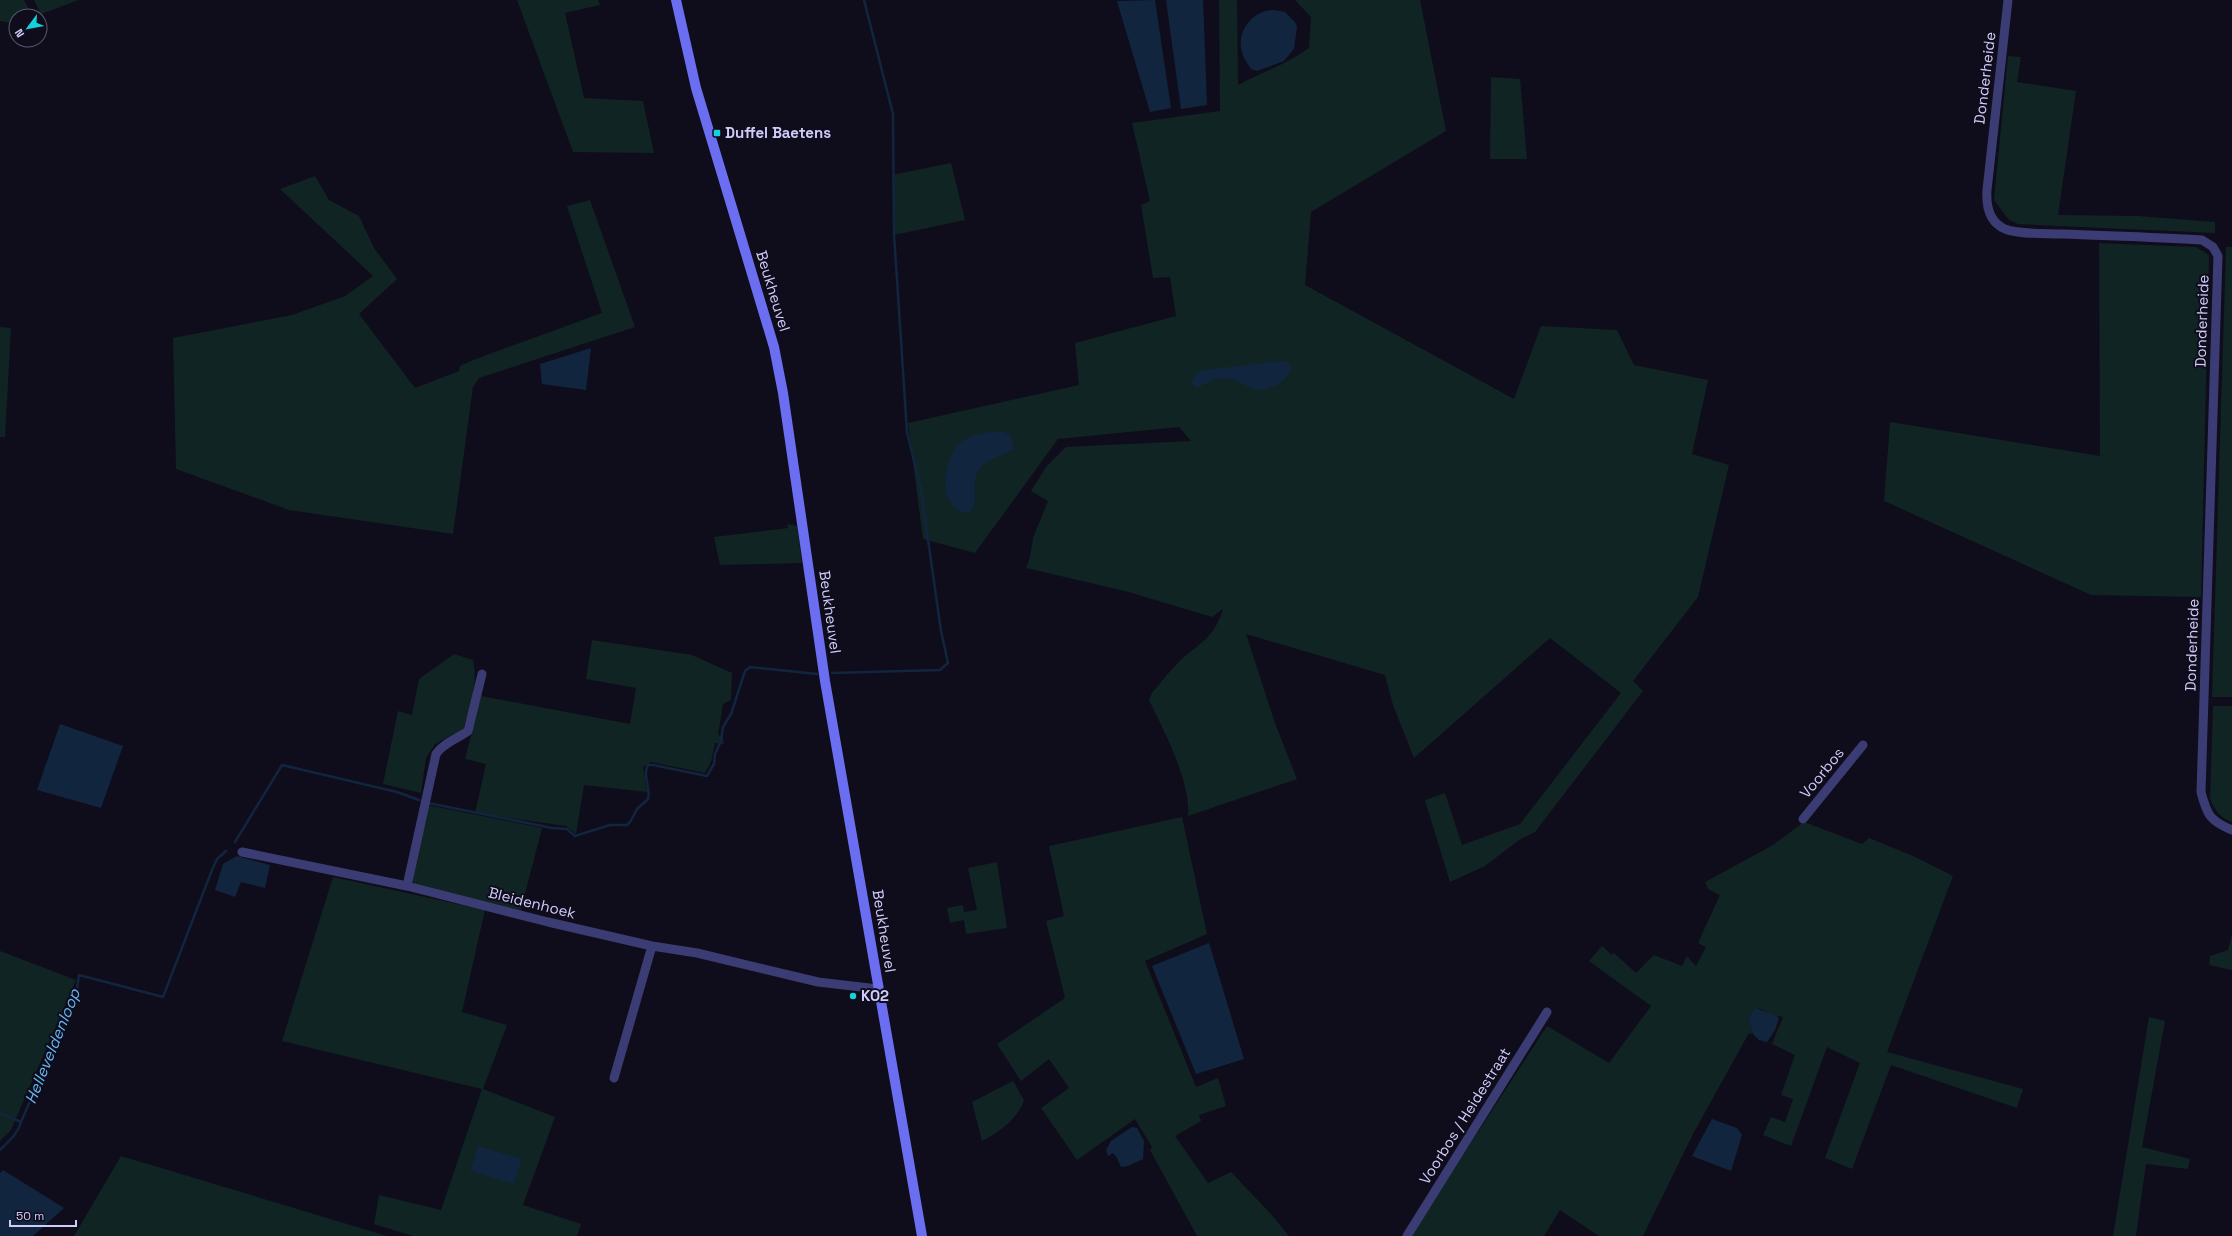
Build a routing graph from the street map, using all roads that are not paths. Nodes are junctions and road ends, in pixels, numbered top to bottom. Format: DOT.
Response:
graph roads {
  1 [pos="676,0"];
  2 [pos="2008,0"];
  3 [pos="482,674"];
  4 [pos="1863,745"];
  5 [pos="1803,819"];
  6 [pos="2232,830"];
  7 [pos="242,852"];
  8 [pos="406,886"];
  9 [pos="652,946"];
  10 [pos="878,989"];
  11 [pos="1547,1012"];
  12 [pos="614,1078"];
  13 [pos="922,1236"];
  14 [pos="1407,1236"];
  1 -- 10 [label="street, Beukheuvel"];
  2 -- 6 [label="street, Donderheide"];
  3 -- 8 [label="street"];
  4 -- 5 [label="street, Voorbos"];
  7 -- 8 [label="street, Bleidenhoek"];
  8 -- 9 [label="street, Bleidenhoek"];
  9 -- 10 [label="street, Bleidenhoek"];
  9 -- 12 [label="street"];
  10 -- 13 [label="street, Beukheuvel"];
  11 -- 14 [label="street, Voorbos / Heidestraat"];
}
